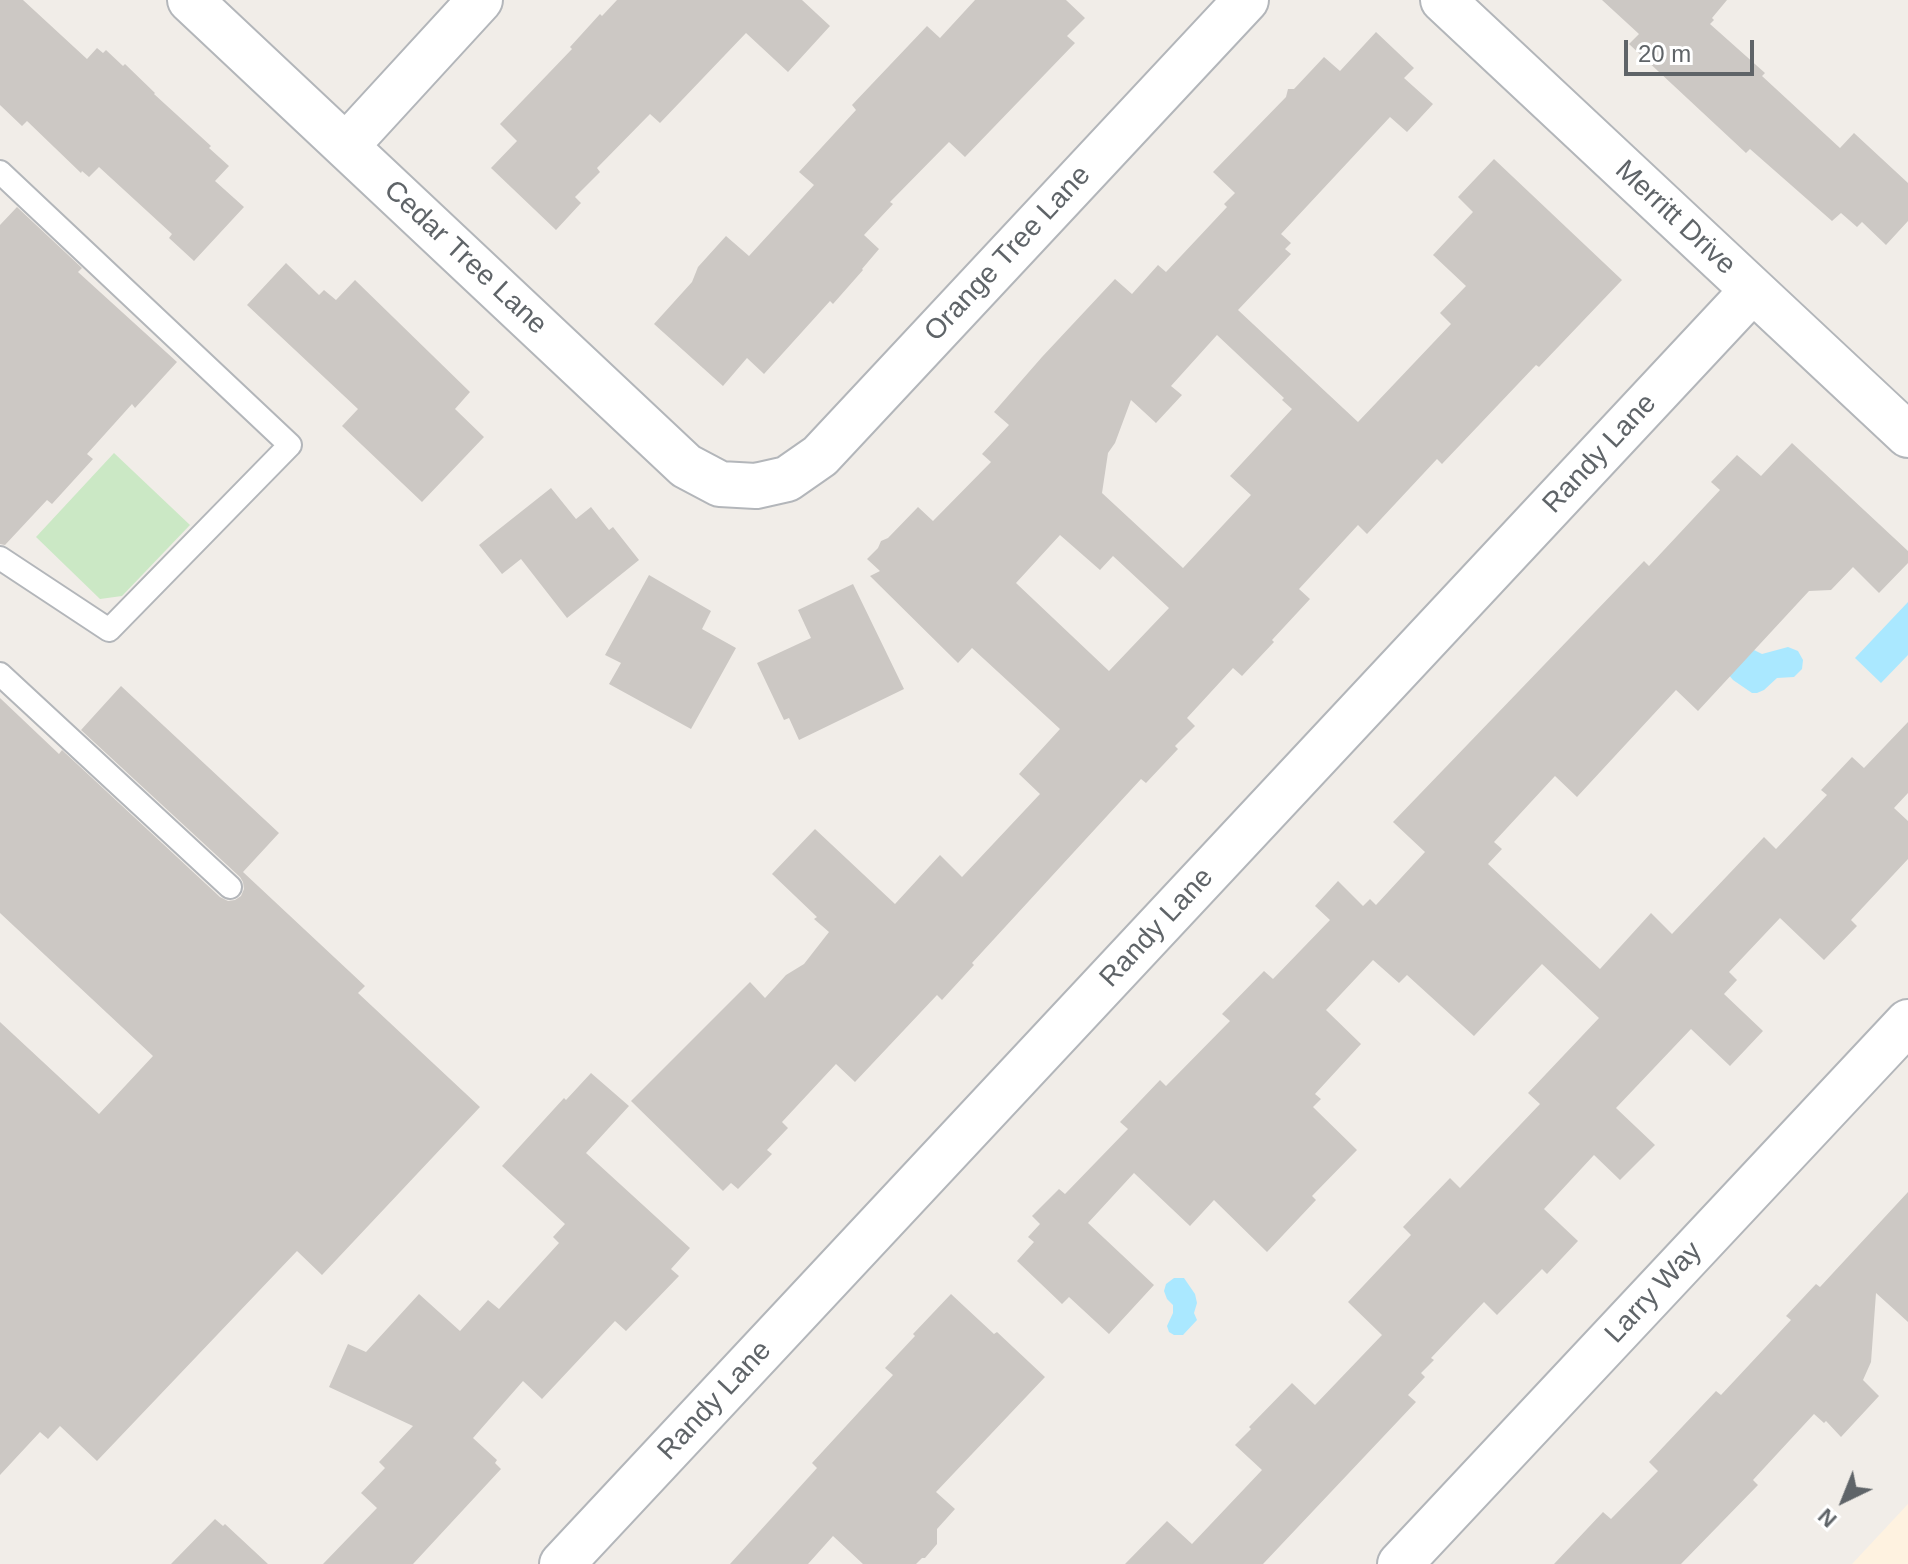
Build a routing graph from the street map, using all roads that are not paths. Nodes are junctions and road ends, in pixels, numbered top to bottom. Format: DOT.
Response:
graph roads {
  1 [pos="190,0"];
  2 [pos="480,0"];
  3 [pos="1246,0"];
  4 [pos="1443,0"];
  5 [pos="346,146"];
  6 [pos="0,172"];
  7 [pos="1752,291"];
  8 [pos="1908,435"];
  9 [pos="756,486"];
  10 [pos="0,558"];
  11 [pos="0,674"];
  12 [pos="230,887"];
  13 [pos="1908,1022"];
  14 [pos="562,1564"];
  15 [pos="1400,1564"];
  1 -- 5 [label="street, Cedar Tree Lane"];
  2 -- 5 [label="street"];
  3 -- 9 [label="street, Orange Tree Lane"];
  4 -- 7 [label="street, Merritt Drive"];
  5 -- 9 [label="street, Cedar Tree Lane"];
  6 -- 10 [label="lane"];
  7 -- 8 [label="street, Merritt Drive"];
  7 -- 14 [label="street, Randy Lane"];
  11 -- 12 [label="lane"];
  13 -- 15 [label="street, Larry Way"];
}
